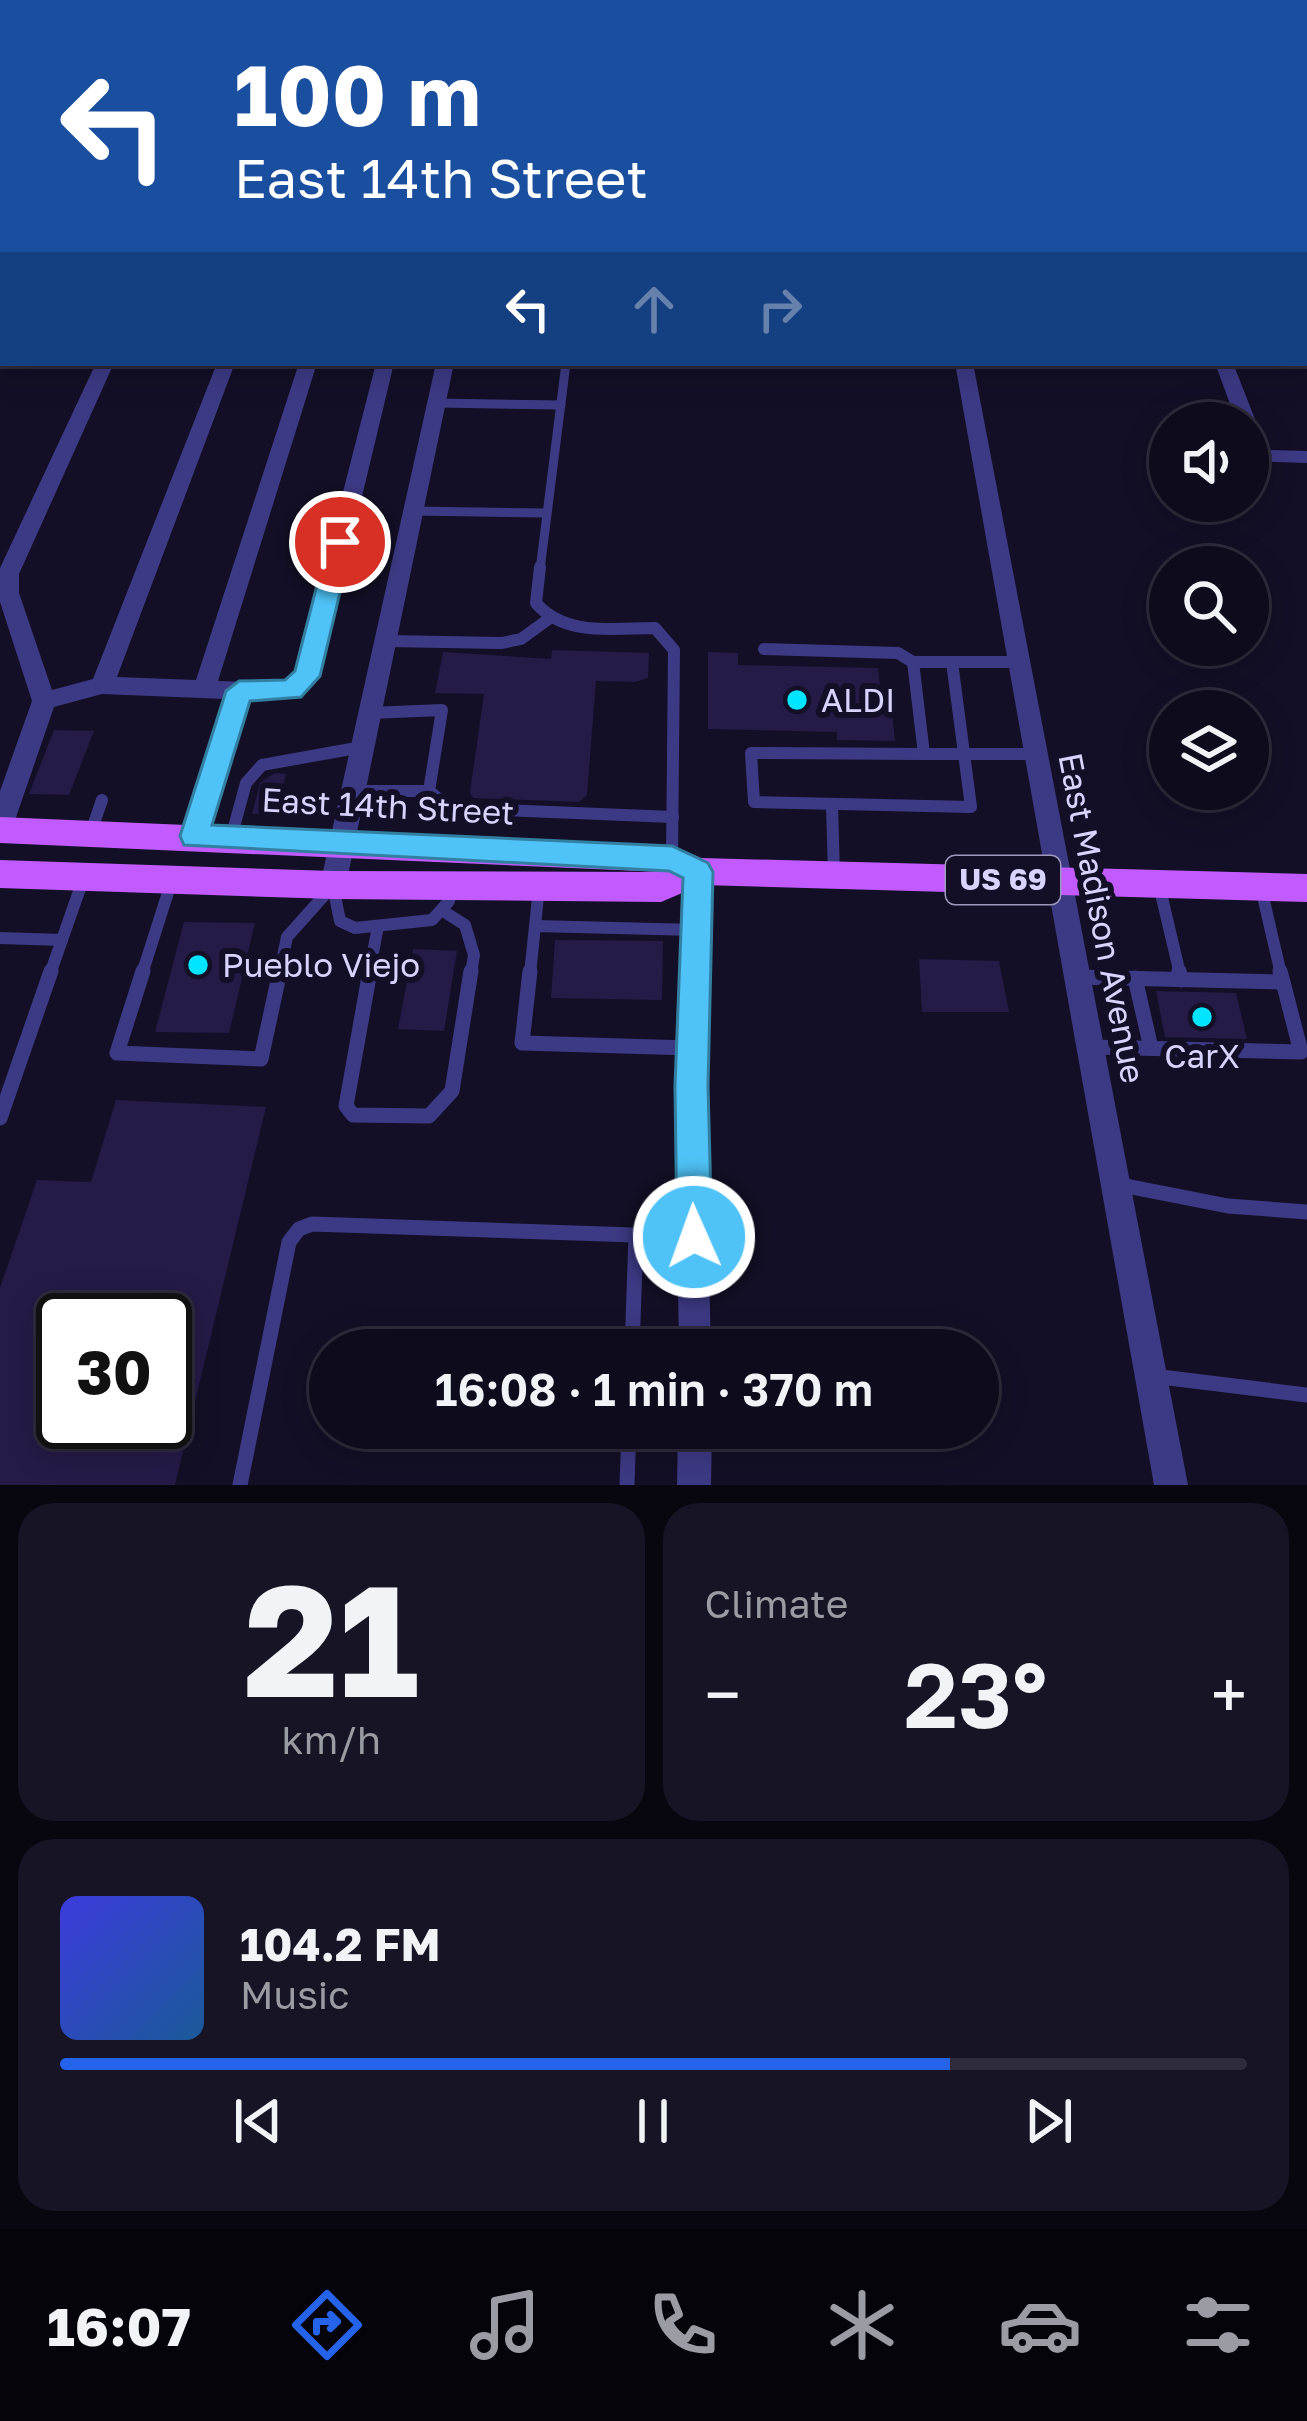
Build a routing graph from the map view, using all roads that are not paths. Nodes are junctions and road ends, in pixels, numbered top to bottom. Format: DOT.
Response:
graph roads {
  1 [pos="104,366"];
  2 [pos="225,366"];
  3 [pos="307,366"];
  4 [pos="384,366"];
  5 [pos="445,366"];
  6 [pos="566,366"];
  7 [pos="965,366"];
  8 [pos="1225,366"];
  9 [pos="1239,402"];
  10 [pos="437,403"];
  11 [pos="561,405"];
  12 [pos="1269,456"];
  13 [pos="1307,457"];
  14 [pos="414,511"];
  15 [pos="547,513"];
  16 [pos="550,618"];
  17 [pos="386,641"];
  18 [pos="764,649"];
  19 [pos="914,662"];
  20 [pos="952,662"];
  21 [pos="1018,662"];
  22 [pos="102,685"];
  23 [pos="204,690"];
  24 [pos="239,691"];
  25 [pos="44,701"];
  26 [pos="370,713"];
  27 [pos="363,746"];
  28 [pos="924,754"];
  29 [pos="964,754"];
  30 [pos="1034,754"];
  31 [pos="429,791"];
  32 [pos="349,795"];
  33 [pos="103,800"];
  34 [pos="832,805"];
  35 [pos="673,818"];
  36 [pos="0,828"];
  37 [pos="91,833"];
  38 [pos="194,836"];
  39 [pos="231,838"];
  40 [pos="343,842"];
  41 [pos="685,865"];
  42 [pos="0,874"];
  43 [pos="85,876"];
  44 [pos="834,876"];
  45 [pos="172,879"];
  46 [pos="1058,881"];
  47 [pos="1158,884"];
  48 [pos="333,885"];
  49 [pos="539,886"];
  50 [pos="1260,887"];
  51 [pos="1307,888"];
  52 [pos="447,898"];
  53 [pos="378,926"];
  54 [pos="535,926"];
  55 [pos="696,930"];
  56 [pos="0,938"];
  57 [pos="62,940"];
  58 [pos="1076,977"];
  59 [pos="1135,978"];
  60 [pos="1181,980"];
  61 [pos="1283,982"];
  62 [pos="1089,1047"];
  63 [pos="692,1048"];
  64 [pos="1151,1048"];
  65 [pos="0,1118"];
  66 [pos="1115,1184"];
  67 [pos="1307,1212"];
  68 [pos="636,1235"];
  69 [pos="694,1237"];
  70 [pos="633,1329"];
  71 [pos="695,1329"];
  72 [pos="1150,1376"];
  73 [pos="1307,1395"];
  74 [pos="628,1449"];
  75 [pos="695,1449"];
  76 [pos="240,1485"];
  77 [pos="627,1485"];
  78 [pos="694,1485"];
  79 [pos="1171,1485"];
  1 -- 25 [label="street"];
  2 -- 22 [label="street"];
  3 -- 23 [label="street"];
  4 -- 24 [label="street"];
  5 -- 10 [label="street"];
  6 -- 11 [label="lane"];
  7 -- 21 [label="street, East Madison Avenue"];
  8 -- 9 [label="street"];
  10 -- 11 [label="lane"];
  10 -- 14 [label="street"];
  11 -- 15 [label="lane"];
  12 -- 13 [label="street"];
  14 -- 15 [label="lane"];
  14 -- 17 [label="street"];
  15 -- 16 [label="lane"];
  16 -- 17 [label="lane"];
  16 -- 35 [label="lane"];
  17 -- 26 [label="street"];
  18 -- 19 [label="lane"];
  19 -- 20 [label="lane"];
  19 -- 28 [label="lane"];
  20 -- 21 [label="lane"];
  20 -- 29 [label="lane"];
  21 -- 30 [label="street, East Madison Avenue"];
  22 -- 23 [label="street"];
  22 -- 25 [label="street"];
  23 -- 24 [label="street"];
  24 -- 38 [label="street"];
  25 -- 36 [label="street"];
  26 -- 27 [label="street"];
  26 -- 31 [label="lane"];
  27 -- 32 [label="street"];
  27 -- 39 [label="lane"];
  28 -- 29 [label="lane"];
  28 -- 34 [label="lane"];
  29 -- 30 [label="lane"];
  29 -- 34 [label="lane"];
  30 -- 46 [label="street, East Madison Avenue"];
  31 -- 32 [label="lane"];
  31 -- 35 [label="lane"];
  32 -- 40 [label="street"];
  33 -- 37 [label="lane"];
  34 -- 44 [label="lane"];
  35 -- 41 [label="lane"];
  36 -- 37 [label="main road, East 14th Street / US 69"];
  37 -- 38 [label="main road, East 14th Street / US 69"];
  38 -- 39 [label="main road, East 14th Street / US 69"];
  39 -- 40 [label="main road, East 14th Street / US 69"];
  40 -- 41 [label="main road, East 14th Street / US 69"];
  40 -- 48 [label="street"];
  41 -- 44 [label="main road, East 14th Street / US 69"];
  41 -- 49 [label="main road, East 14th Street / US 69"];
  41 -- 55 [label="street"];
  42 -- 43 [label="main road, East 14th Street / US 69"];
  43 -- 45 [label="main road, East 14th Street / US 69"];
  43 -- 57 [label="lane"];
  44 -- 46 [label="main road, East 14th Street / US 69"];
  45 -- 48 [label="main road, East 14th Street / US 69"];
  45 -- 48 [label="lane"];
  46 -- 47 [label="main road, East 14th Street / US 69"];
  46 -- 58 [label="street, East Madison Avenue"];
  47 -- 50 [label="main road, East 14th Street / US 69"];
  47 -- 60 [label="lane"];
  48 -- 52 [label="main road, East 14th Street / US 69"];
  48 -- 53 [label="lane"];
  49 -- 52 [label="main road, East 14th Street / US 69"];
  49 -- 54 [label="lane"];
  50 -- 51 [label="main road, East 14th Street / US 69"];
  50 -- 61 [label="lane"];
  52 -- 53 [label="lane"];
  52 -- 53 [label="lane"];
  54 -- 55 [label="lane"];
  54 -- 63 [label="lane"];
  55 -- 63 [label="street"];
  56 -- 57 [label="lane"];
  57 -- 65 [label="lane"];
  58 -- 59 [label="lane"];
  58 -- 62 [label="street, East Madison Avenue"];
  59 -- 60 [label="lane"];
  59 -- 64 [label="lane"];
  60 -- 61 [label="lane"];
  61 -- 64 [label="lane"];
  62 -- 64 [label="lane"];
  62 -- 66 [label="street, East Madison Avenue"];
  63 -- 69 [label="street"];
  66 -- 67 [label="lane"];
  66 -- 72 [label="street, East Madison Avenue"];
  68 -- 69 [label="lane"];
  68 -- 70 [label="lane"];
  68 -- 76 [label="lane"];
  69 -- 71 [label="street"];
  72 -- 73 [label="lane"];
  72 -- 79 [label="street, East Madison Avenue"];
  74 -- 77 [label="lane"];
  75 -- 78 [label="street"];
}
